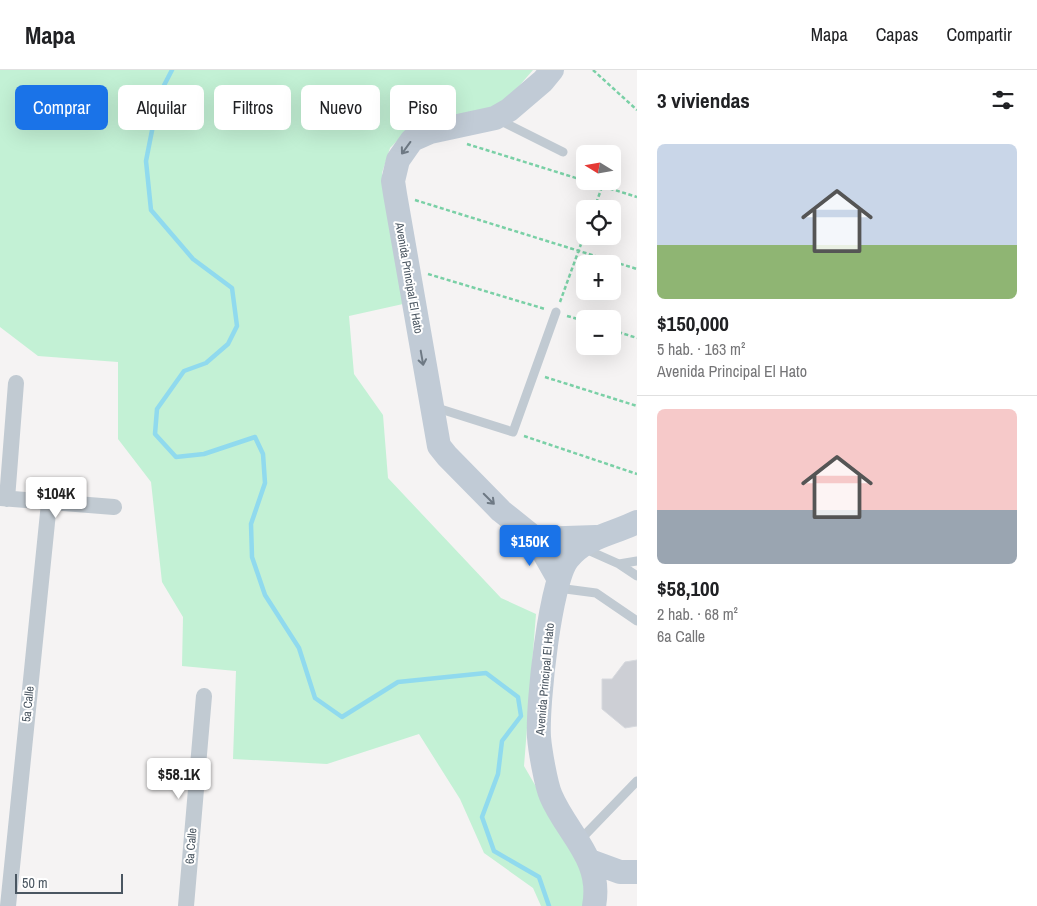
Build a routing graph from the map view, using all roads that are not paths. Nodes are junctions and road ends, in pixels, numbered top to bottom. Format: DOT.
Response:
graph roads {
  1 [pos="552,70"];
  2 [pos="495,118"];
  3 [pos="563,152"];
  4 [pos="556,312"];
  5 [pos="16,383"];
  6 [pos="431,407"];
  7 [pos="4,498"];
  8 [pos="49,503"];
  9 [pos="114,507"];
  10 [pos="637,522"];
  11 [pos="536,539"];
  12 [pos="588,542"];
  13 [pos="637,561"];
  14 [pos="619,564"];
  15 [pos="637,576"];
  16 [pos="557,582"];
  17 [pos="637,621"];
  18 [pos="204,696"];
  19 [pos="637,781"];
  20 [pos="584,851"];
  21 [pos="637,872"];
  22 [pos="8,906"];
  23 [pos="186,906"];
  24 [pos="594,906"];
  1 -- 2 [label="street, Avenida Principal El Hato"];
  2 -- 3 [label="lane"];
  2 -- 6 [label="street, Avenida Principal El Hato, one-way"];
  4 -- 6 [label="lane"];
  5 -- 7 [label="street"];
  6 -- 11 [label="street, Avenida Principal El Hato, one-way"];
  7 -- 8 [label="street"];
  8 -- 9 [label="street"];
  8 -- 22 [label="street, 5a Calle"];
  10 -- 12 [label="street"];
  11 -- 12 [label="street"];
  11 -- 16 [label="street, Avenida Principal El Hato"];
  12 -- 14 [label="lane"];
  12 -- 16 [label="street, Avenida Principal El Hato"];
  13 -- 14 [label="lane"];
  14 -- 15 [label="lane"];
  16 -- 17 [label="lane"];
  16 -- 20 [label="street, Avenida Principal El Hato"];
  18 -- 23 [label="street, 6a Calle"];
  19 -- 20 [label="lane"];
  20 -- 21 [label="street"];
  20 -- 24 [label="street, Avenida Principal El Hato"];
}
